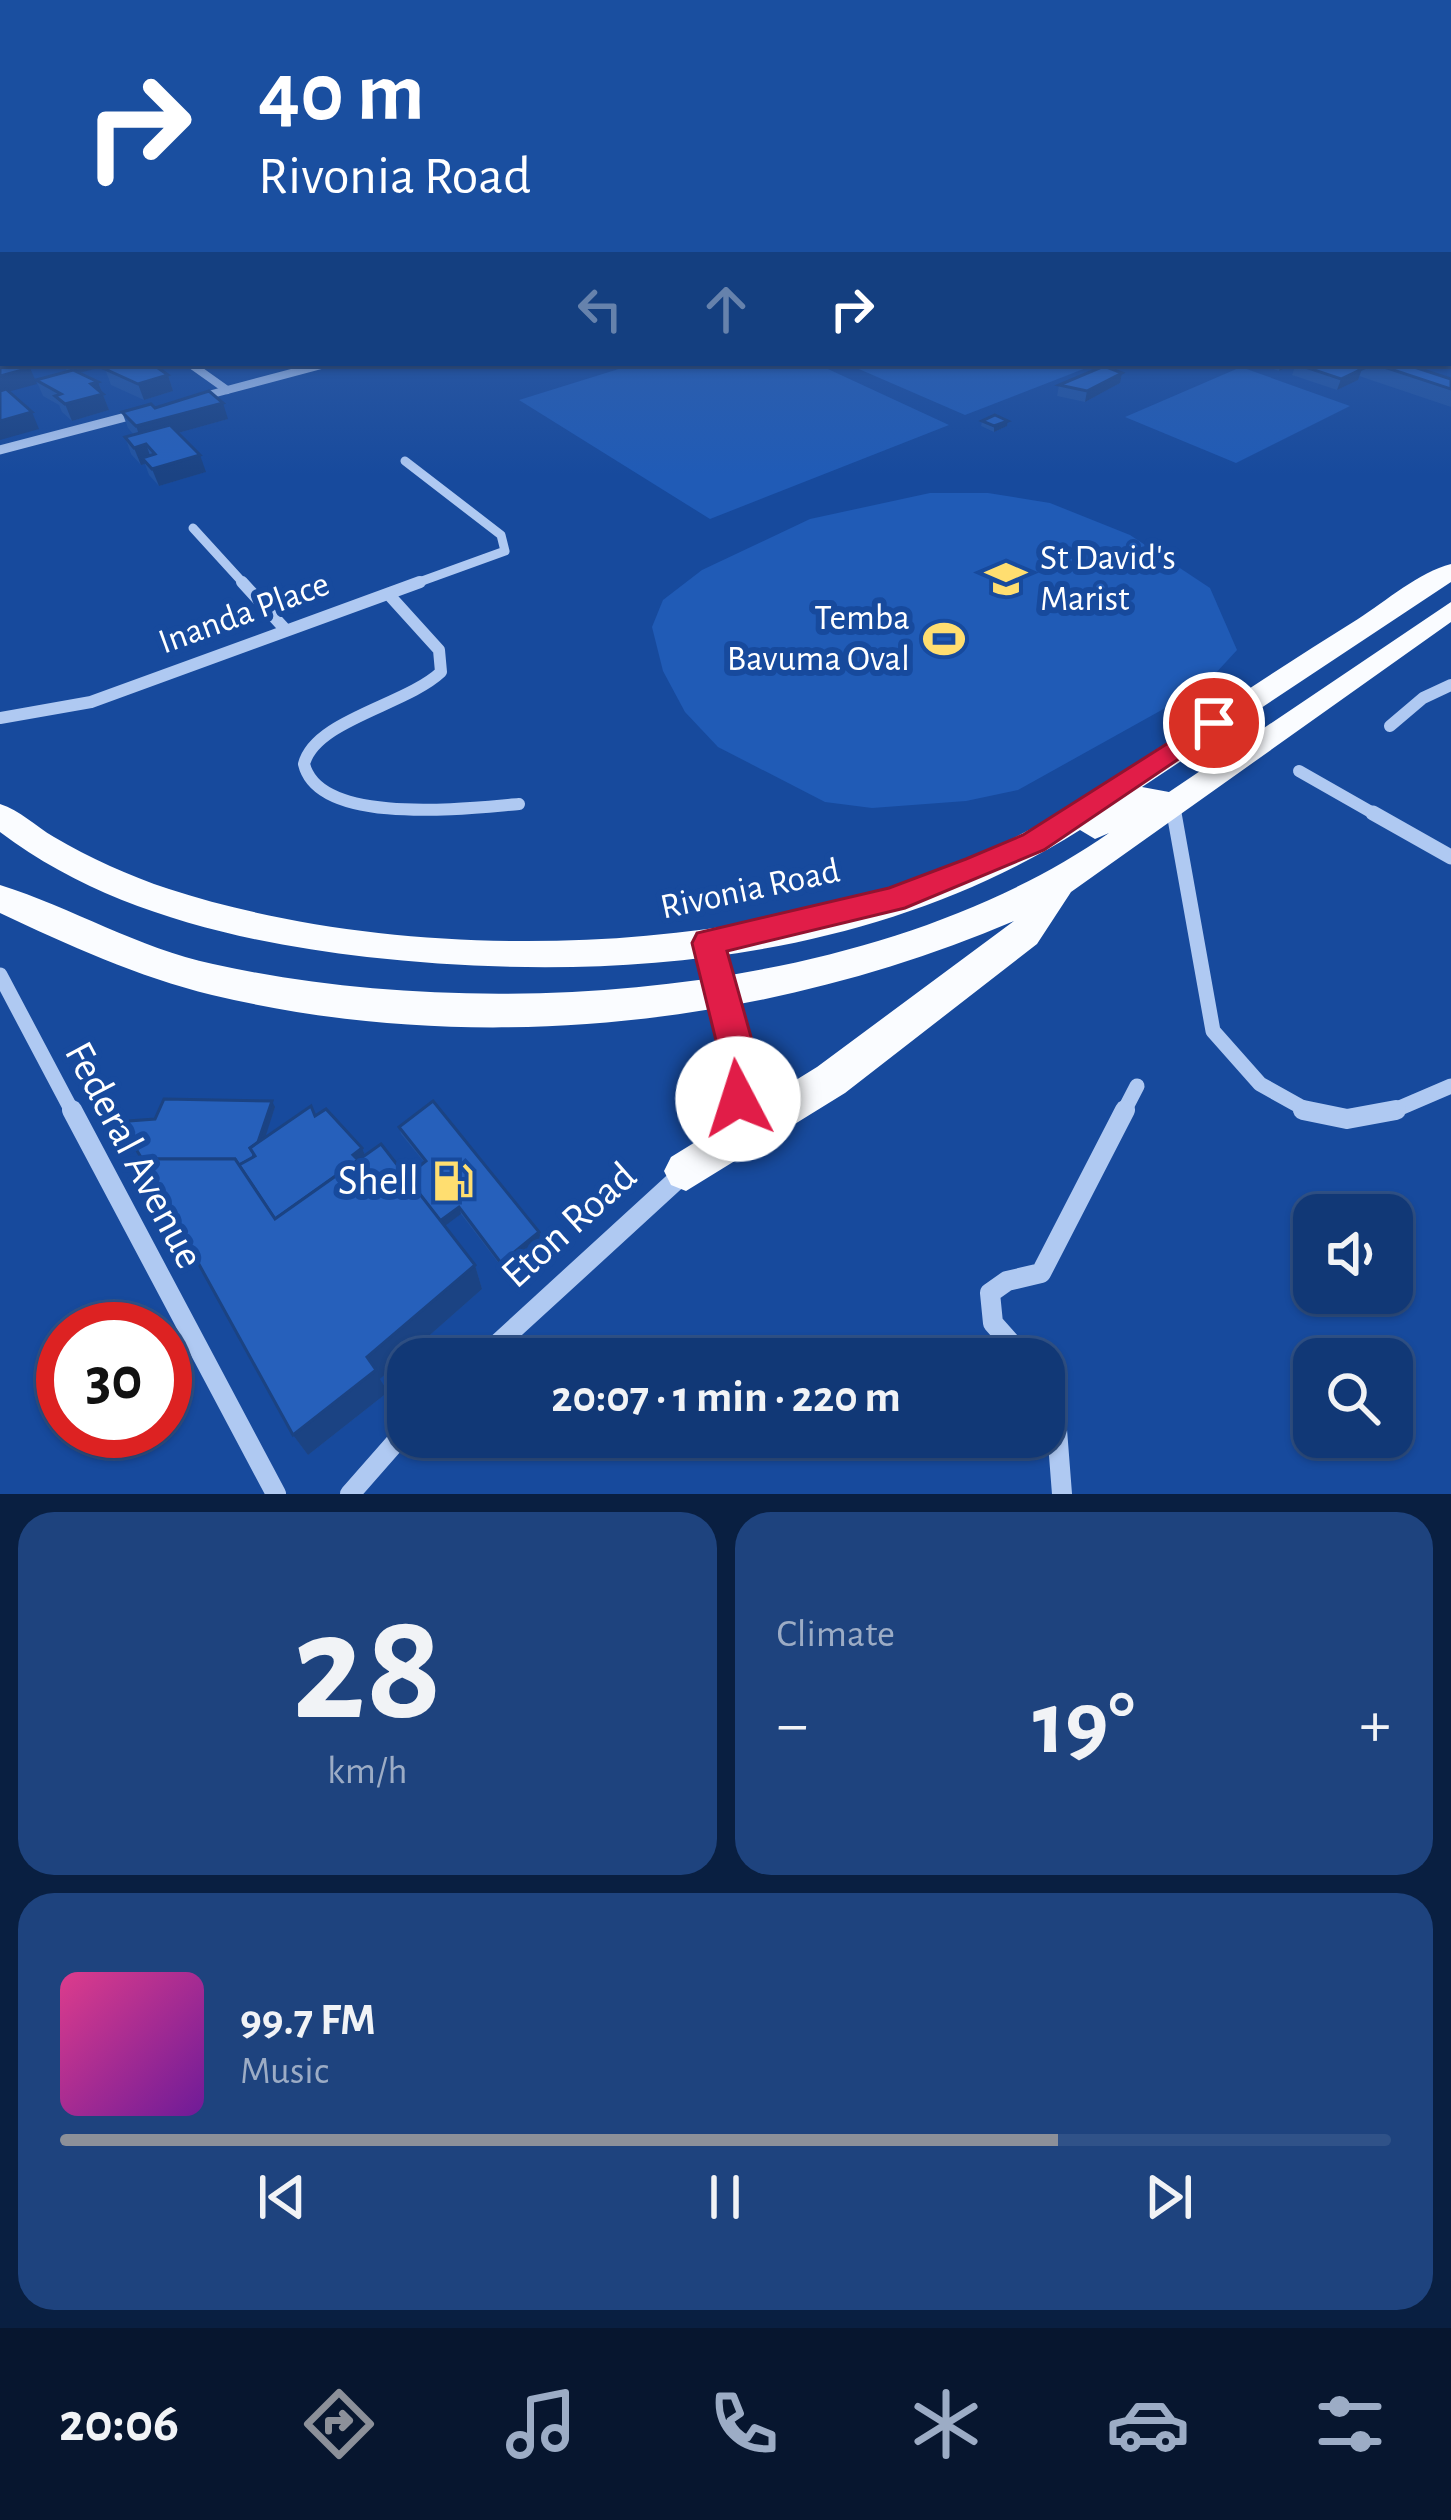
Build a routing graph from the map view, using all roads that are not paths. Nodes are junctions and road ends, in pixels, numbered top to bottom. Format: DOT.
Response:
graph roads {
  1 [pos="193,366"];
  2 [pos="318,366"];
  3 [pos="227,390"];
  4 [pos="182,402"];
  5 [pos="159,408"];
  6 [pos="0,450"];
  7 [pos="405,461"];
  8 [pos="193,528"];
  9 [pos="1451,571"];
  10 [pos="391,597"];
  11 [pos="1451,610"];
  12 [pos="284,628"];
  13 [pos="1451,685"];
  14 [pos="0,718"];
  15 [pos="1390,726"];
  16 [pos="1299,771"];
  17 [pos="1173,804"];
  18 [pos="519,805"];
  19 [pos="0,815"];
  20 [pos="1451,857"];
  21 [pos="1058,884"];
  22 [pos="0,898"];
  23 [pos="894,899"];
  24 [pos="709,943"];
  25 [pos="0,976"];
  26 [pos="722,995"];
  27 [pos="7,997"];
  28 [pos="1137,1086"];
  29 [pos="1451,1086"];
  30 [pos="686,1172"];
  31 [pos="504,1338"];
  32 [pos="1002,1338"];
  33 [pos="387,1452"];
  34 [pos="1059,1458"];
  35 [pos="275,1494"];
  36 [pos="350,1494"];
  37 [pos="1062,1494"];
  1 -- 3 [label="street"];
  2 -- 3 [label="street"];
  3 -- 4 [label="street"];
  5 -- 6 [label="street"];
  7 -- 10 [label="street, Inanda Place"];
  8 -- 12 [label="street"];
  9 -- 23 [label="main road, Rivonia Road"];
  10 -- 12 [label="street, Inanda Place"];
  10 -- 18 [label="street"];
  11 -- 17 [label="main road"];
  12 -- 14 [label="street, Inanda Place"];
  13 -- 15 [label="street"];
  16 -- 20 [label="street"];
  17 -- 21 [label="main road"];
  17 -- 23 [label="main road"];
  17 -- 29 [label="street"];
  19 -- 24 [label="main road, Rivonia Road"];
  21 -- 26 [label="main road"];
  21 -- 30 [label="main road"];
  22 -- 26 [label="main road"];
  23 -- 24 [label="main road, Rivonia Road"];
  24 -- 26 [label="street, Eton Road"];
  25 -- 27 [label="street, Federal Avenue"];
  26 -- 30 [label="street, Eton Road"];
  27 -- 35 [label="street, Federal Avenue"];
  28 -- 32 [label="street"];
  30 -- 31 [label="street, Eton Road"];
  33 -- 36 [label="street"];
  34 -- 37 [label="street"];
}
